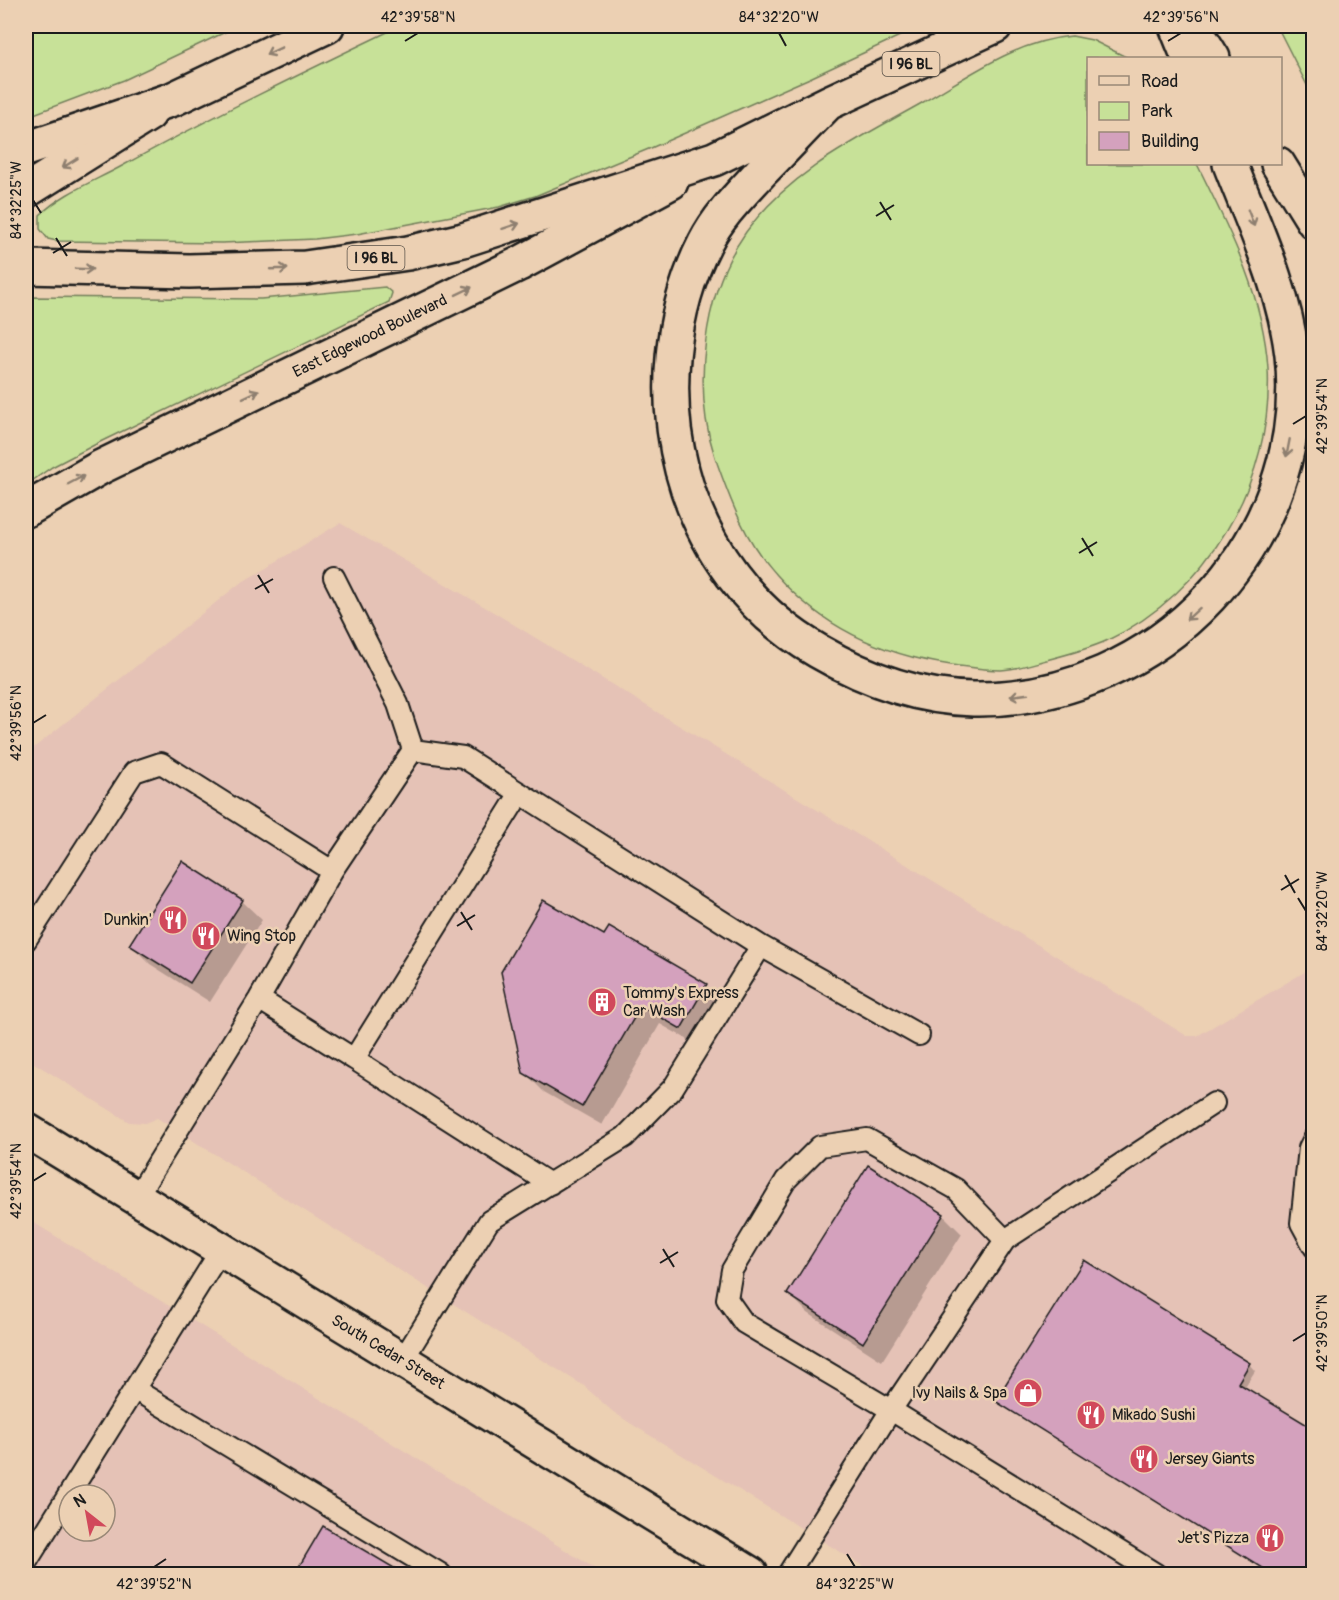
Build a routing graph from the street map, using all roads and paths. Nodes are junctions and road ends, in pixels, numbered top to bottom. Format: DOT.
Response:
graph roads {
  1 [pos="327,26"];
  2 [pos="994,26"];
  3 [pos="1176,26"];
  4 [pos="1193,26"];
  5 [pos="1189,57"];
  6 [pos="1212,57"];
  7 [pos="173,99"];
  8 [pos="828,103"];
  9 [pos="26,149"];
  10 [pos="714,159"];
  11 [pos="1230,165"];
  12 [pos="1279,165"];
  13 [pos="26,191"];
  14 [pos="1314,222"];
  15 [pos="26,267"];
  16 [pos="26,510"];
  17 [pos="334,577"];
  18 [pos="413,750"];
  19 [pos="520,793"];
  20 [pos="332,871"];
  21 [pos="26,940"];
  22 [pos="761,946"];
  23 [pos="259,999"];
  24 [pos="919,1035"];
  25 [pos="354,1059"];
  26 [pos="1214,1103"];
  27 [pos="26,1130"];
  28 [pos="1314,1138"];
  29 [pos="550,1184"];
  30 [pos="136,1198"];
  31 [pos="1005,1240"];
  32 [pos="1314,1247"];
  33 [pos="221,1250"];
  34 [pos="402,1361"];
  35 [pos="134,1389"];
  36 [pos="891,1410"];
  37 [pos="26,1563"];
  38 [pos="745,1573"];
  39 [pos="441,1575"];
  40 [pos="788,1575"];
  41 [pos="1156,1575"];
  1 -- 7 [label="main road, one-way"];
  2 -- 8 [label="main road, I 96 BL"];
  3 -- 5 [label="main road"];
  4 -- 6 [label="main road"];
  7 -- 9 [label="main road"];
  7 -- 13 [label="main road, one-way"];
  8 -- 10 [label="main road, I 96 BL"];
  11 -- 8 [label="main road, one-way"];
  15 -- 10 [label="main road, I 96 BL, one-way"];
  16 -- 10 [label="main road, East Edgewood Boulevard, one-way"];
  12 -- 14 [label="main road"];
  17 -- 18 [label="lane"];
  18 -- 19 [label="lane"];
  18 -- 20 [label="lane"];
  19 -- 22 [label="lane"];
  19 -- 25 [label="lane"];
  20 -- 21 [label="lane"];
  20 -- 23 [label="lane"];
  22 -- 24 [label="lane"];
  22 -- 29 [label="lane"];
  23 -- 25 [label="lane"];
  23 -- 30 [label="lane"];
  25 -- 29 [label="lane"];
  26 -- 31 [label="lane"];
  27 -- 30 [label="main road, South Cedar Street"];
  28 -- 32 [label="lane"];
  29 -- 34 [label="lane"];
  30 -- 33 [label="main road, South Cedar Street"];
  31 -- 36 [label="lane"];
  31 -- 36 [label="lane"];
  33 -- 34 [label="main road, South Cedar Street"];
  33 -- 35 [label="lane"];
  34 -- 38 [label="main road, South Cedar Street"];
  35 -- 37 [label="lane"];
  35 -- 39 [label="lane"];
  36 -- 40 [label="lane"];
  36 -- 41 [label="lane"];
}
